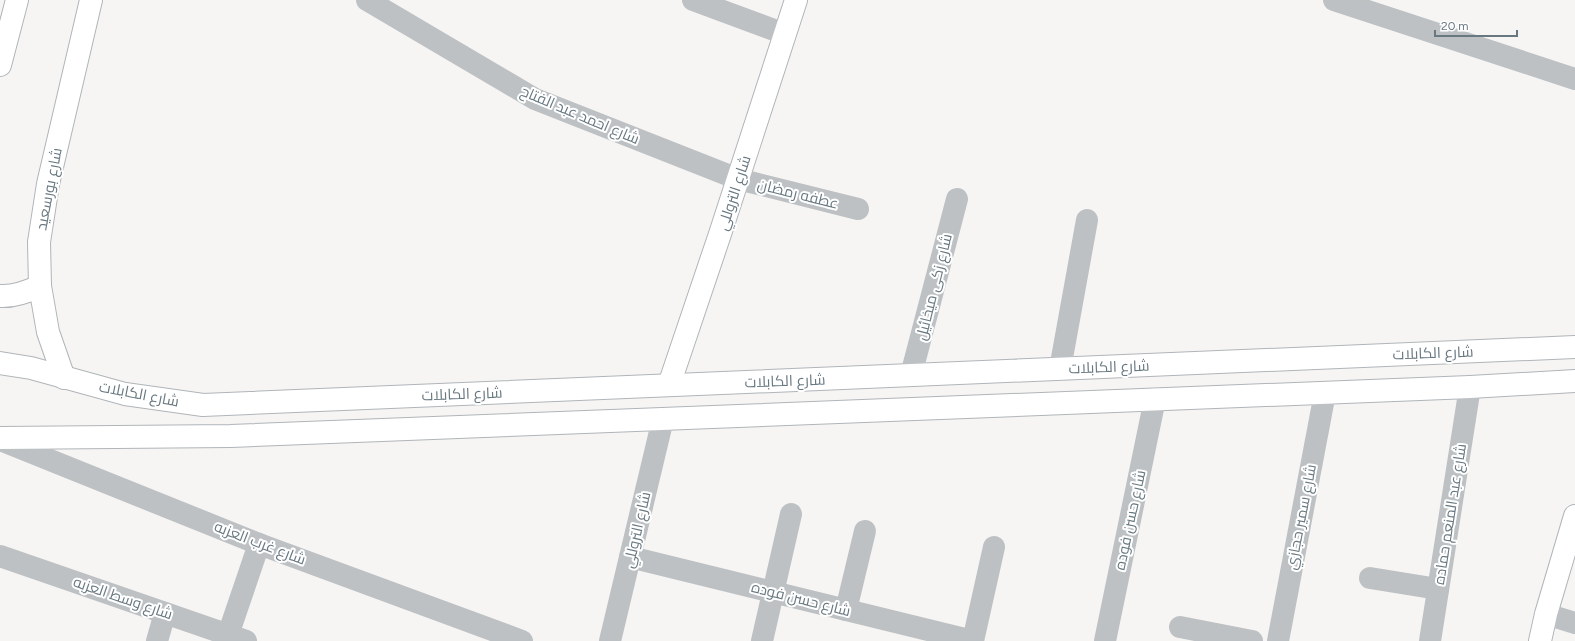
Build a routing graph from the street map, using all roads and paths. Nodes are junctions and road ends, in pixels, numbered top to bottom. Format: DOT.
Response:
graph roads {
  1 [pos="17,0"];
  2 [pos="91,0"];
  3 [pos="367,0"];
  4 [pos="693,0"];
  5 [pos="796,0"];
  6 [pos="1334,0"];
  7 [pos="785,34"];
  8 [pos="0,65"];
  9 [pos="1575,79"];
  10 [pos="738,179"];
  11 [pos="957,199"];
  12 [pos="858,209"];
  13 [pos="1087,220"];
  14 [pos="40,286"];
  15 [pos="0,296"];
  16 [pos="1575,347"];
  17 [pos="0,363"];
  18 [pos="1060,369"];
  19 [pos="911,375"];
  20 [pos="64,378"];
  21 [pos="1575,381"];
  22 [pos="669,385"];
  23 [pos="1470,387"];
  24 [pos="1324,393"];
  25 [pos="1155,399"];
  26 [pos="663,419"];
  27 [pos="0,439"];
  28 [pos="791,514"];
  29 [pos="1575,516"];
  30 [pos="865,531"];
  31 [pos="259,544"];
  32 [pos="994,547"];
  33 [pos="0,556"];
  34 [pos="630,557"];
  35 [pos="1370,578"];
  36 [pos="1438,590"];
  37 [pos="773,592"];
  38 [pos="846,610"];
  39 [pos="165,612"];
  40 [pos="1546,614"];
  41 [pos="1575,623"];
  42 [pos="1180,627"];
  43 [pos="237,638"];
  44 [pos="157,641"];
  45 [pos="522,641"];
  46 [pos="610,641"];
  47 [pos="762,641"];
  48 [pos="973,641"];
  49 [pos="1105,641"];
  50 [pos="1252,641"];
  51 [pos="1278,641"];
  52 [pos="1430,641"];
  53 [pos="1540,641"];
  1 -- 8 [label="main road"];
  2 -- 14 [label="main road, شارع بورسعيد"];
  3 -- 10 [label="street, شارع احمد عبد الفتاح"];
  4 -- 7 [label="street"];
  5 -- 7 [label="main road, شارع التروللي"];
  6 -- 9 [label="street"];
  7 -- 10 [label="main road, شارع التروللي"];
  10 -- 12 [label="street, عطفه رمضان"];
  10 -- 22 [label="main road, شارع التروللي"];
  11 -- 19 [label="street, شارع زكى ميخائيل"];
  13 -- 18 [label="street"];
  14 -- 15 [label="main road"];
  14 -- 20 [label="main road, شارع بورسعيد"];
  16 -- 18 [label="main road, شارع الكابلات"];
  17 -- 20 [label="main road, شارع الكابلات"];
  18 -- 19 [label="main road, شارع الكابلات"];
  19 -- 22 [label="main road, شارع الكابلات"];
  20 -- 22 [label="main road, شارع الكابلات"];
  21 -- 23 [label="main road"];
  23 -- 24 [label="main road"];
  23 -- 36 [label="street, شارع عبد المنعم حماده"];
  24 -- 25 [label="main road"];
  24 -- 51 [label="street, شارع سمير حجازي"];
  25 -- 26 [label="main road"];
  25 -- 49 [label="street, شارع حسن فوده"];
  26 -- 27 [label="main road"];
  26 -- 34 [label="street, شارع التروللي"];
  27 -- 31 [label="street, شارع غرب العزبه"];
  28 -- 37 [label="street"];
  29 -- 40 [label="main road"];
  30 -- 38 [label="street"];
  31 -- 43 [label="street"];
  31 -- 45 [label="street, شارع غرب العزبه"];
  32 -- 48 [label="street"];
  33 -- 39 [label="street, شارع وسط العزبه"];
  34 -- 37 [label="street, شارع حسن فوده"];
  34 -- 46 [label="street, شارع التروللي"];
  35 -- 36 [label="street"];
  36 -- 52 [label="street, شارع عبد المنعم حماده"];
  37 -- 38 [label="street, شارع حسن فوده"];
  37 -- 47 [label="street"];
  38 -- 48 [label="street, شارع حسن فوده"];
  39 -- 43 [label="street, شارع وسط العزبه"];
  39 -- 44 [label="street"];
  40 -- 41 [label="street"];
  40 -- 53 [label="main road"];
  42 -- 50 [label="street"];
}
